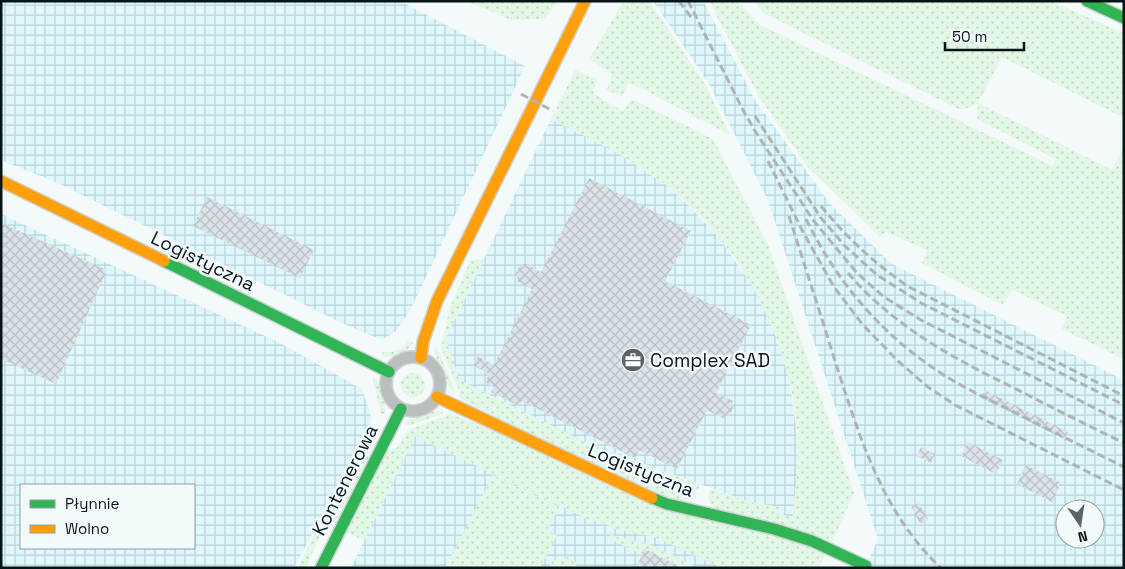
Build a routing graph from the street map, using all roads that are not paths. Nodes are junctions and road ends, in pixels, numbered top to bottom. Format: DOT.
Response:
graph roads {
  1 [pos="585,1"];
  2 [pos="1087,1"];
  3 [pos="1124,18"];
  4 [pos="1,181"];
  5 [pos="421,358"];
  6 [pos="389,372"];
  7 [pos="437,397"];
  8 [pos="402,408"];
  9 [pos="866,566"];
  10 [pos="321,568"];
  1 -- 5 [label="street"];
  2 -- 3 [label="street"];
  4 -- 6 [label="street, Logistyczna"];
  5 -- 6 [label="street"];
  5 -- 7 [label="street"];
  6 -- 8 [label="street"];
  7 -- 8 [label="street"];
  7 -- 9 [label="street, Logistyczna"];
  8 -- 10 [label="street, Kontenerowa"];
}
